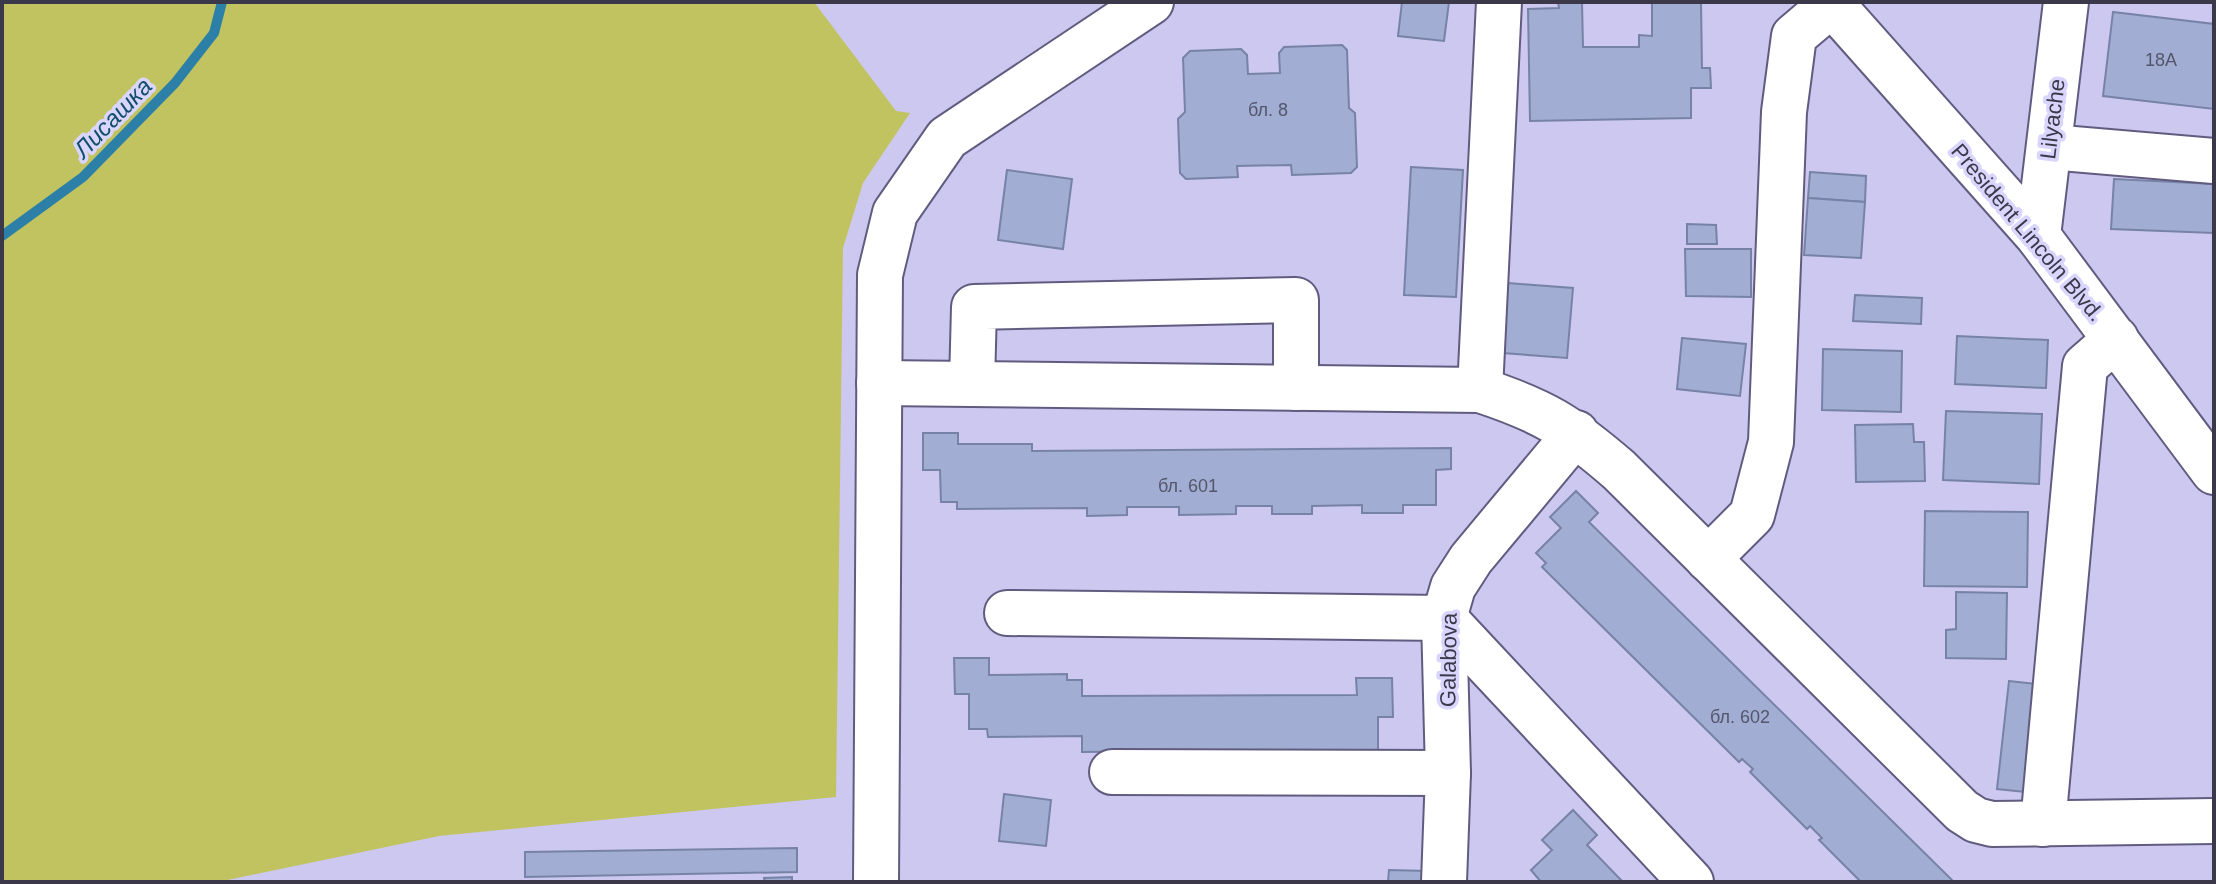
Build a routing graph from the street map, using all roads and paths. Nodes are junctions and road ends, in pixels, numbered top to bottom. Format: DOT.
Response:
graph roads {
  1 [pos="1151,2"];
  2 [pos="1499,2"];
  3 [pos="2066,2"];
  4 [pos="1831,3"];
  5 [pos="2050,147"];
  6 [pos="2214,161"];
  7 [pos="2038,236"];
  8 [pos="2116,339"];
  9 [pos="879,383"];
  10 [pos="972,384"];
  11 [pos="1296,388"];
  12 [pos="1480,390"];
  13 [pos="1576,433"];
  14 [pos="2214,472"];
  15 [pos="1708,559"];
  16 [pos="1007,613"];
  17 [pos="1444,618"];
  18 [pos="1112,772"];
  19 [pos="1448,773"];
  20 [pos="2214,821"];
  21 [pos="2043,824"];
  22 [pos="876,882"];
  23 [pos="1444,882"];
  24 [pos="1691,882"];
  1 -- 9 [label="street"];
  2 -- 12 [label="street"];
  3 -- 5 [label="street, Lilyache"];
  4 -- 7 [label="street, President Lincoln Blvd."];
  4 -- 15 [label="street"];
  5 -- 6 [label="street"];
  5 -- 7 [label="street, Lilyache"];
  7 -- 8 [label="street, President Lincoln Blvd."];
  8 -- 14 [label="street, President Lincoln Blvd."];
  8 -- 21 [label="street"];
  9 -- 10 [label="street"];
  9 -- 22 [label="street"];
  10 -- 11 [label="street"];
  10 -- 11 [label="street"];
  11 -- 12 [label="street"];
  12 -- 13 [label="street"];
  13 -- 15 [label="street"];
  13 -- 17 [label="street, Galabova"];
  15 -- 21 [label="street"];
  16 -- 17 [label="street"];
  17 -- 19 [label="street, Galabova"];
  17 -- 24 [label="street"];
  18 -- 19 [label="street"];
  19 -- 23 [label="street, Galabova"];
  20 -- 21 [label="street"];
}
